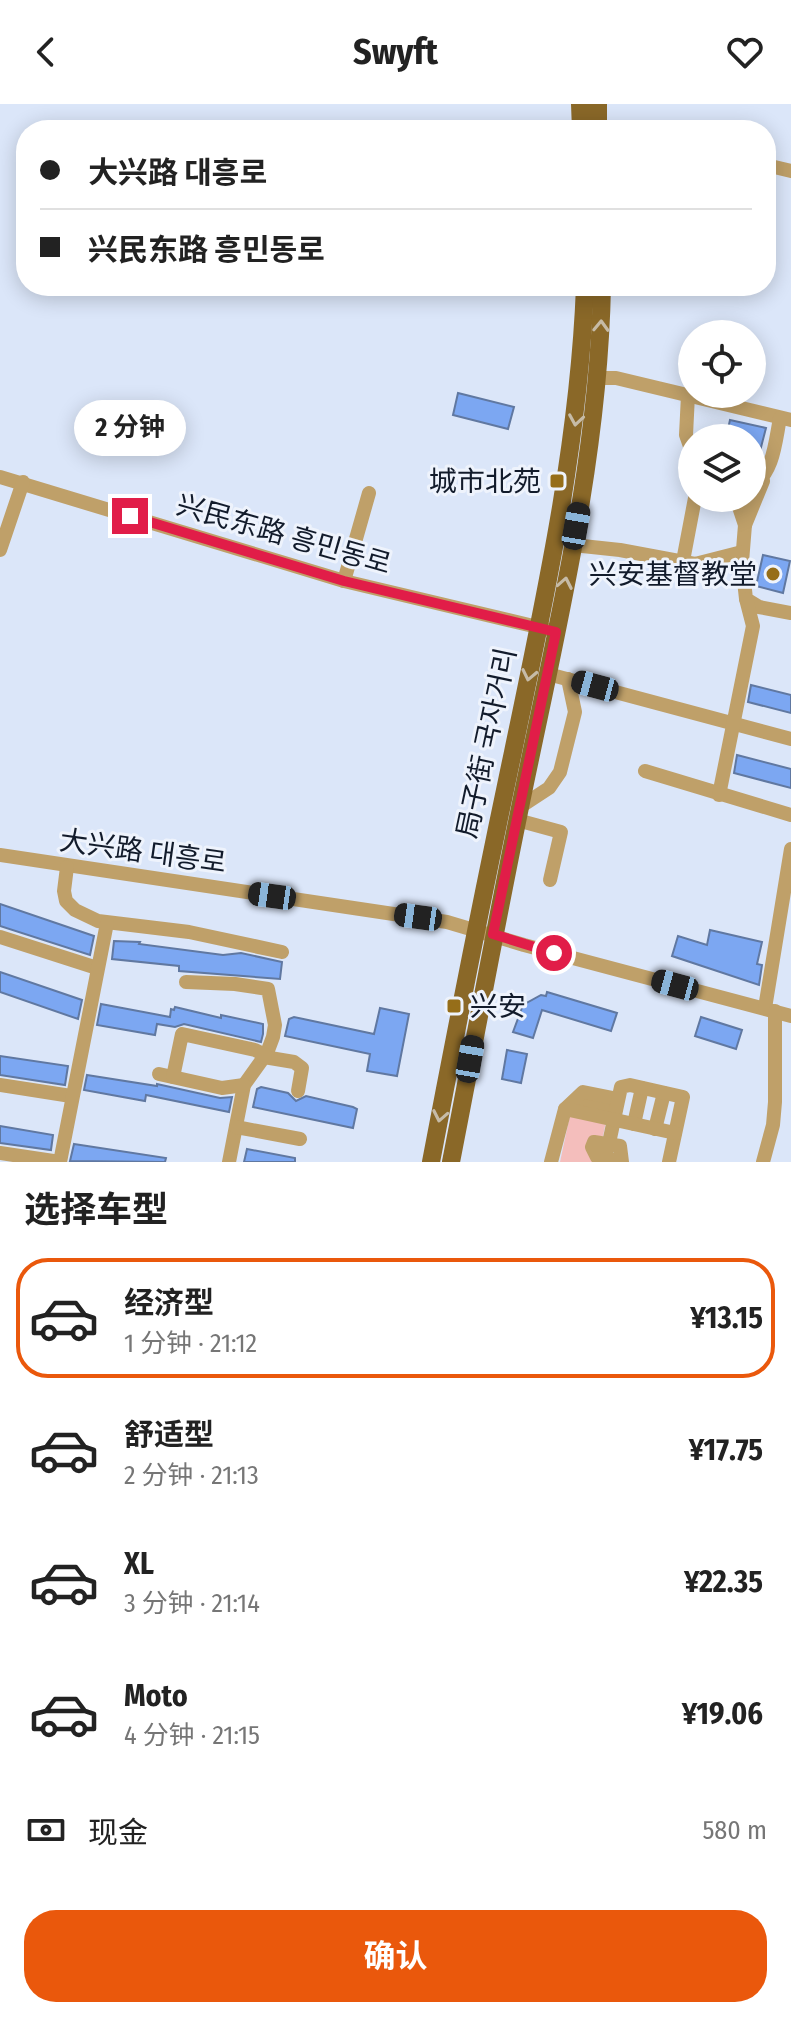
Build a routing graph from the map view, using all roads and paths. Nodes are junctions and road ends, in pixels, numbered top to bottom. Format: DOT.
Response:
graph roads {
  1 [pos="584,296"];
  2 [pos="602,296"];
  3 [pos="598,378"];
  4 [pos="678,393"];
  5 [pos="741,408"];
  6 [pos="786,419"];
  7 [pos="766,474"];
  8 [pos="0,477"];
  9 [pos="23,482"];
  10 [pos="369,493"];
  11 [pos="692,512"];
  12 [pos="741,512"];
  13 [pos="750,512"];
  14 [pos="745,525"];
  15 [pos="573,545"];
  16 [pos="0,550"];
  17 [pos="742,552"];
  18 [pos="683,561"];
  19 [pos="344,581"];
  20 [pos="746,599"];
  21 [pos="791,613"];
  22 [pos="548,630"];
  23 [pos="548,674"];
  24 [pos="568,679"];
  25 [pos="732,723"];
  26 [pos="791,739"];
  27 [pos="645,771"];
  28 [pos="719,795"];
  29 [pos="518,814"];
  30 [pos="791,815"];
  31 [pos="791,849"];
  32 [pos="0,855"];
  33 [pos="67,867"];
  34 [pos="550,880"];
  35 [pos="107,923"];
  36 [pos="484,932"];
  37 [pos="0,937"];
  38 [pos="17,943"];
  39 [pos="0,951"];
  40 [pos="282,952"];
  41 [pos="97,968"];
  42 [pos="186,982"];
  43 [pos="770,1010"];
  44 [pos="791,1016"];
  45 [pos="264,1056"];
  46 [pos="0,1085"];
  47 [pos="244,1085"];
  48 [pos="642,1088"];
  49 [pos="298,1091"];
  50 [pos="664,1093"];
  51 [pos="71,1096"];
  52 [pos="565,1109"];
  53 [pos="616,1109"];
  54 [pos="634,1124"];
  55 [pos="236,1127"];
  56 [pos="655,1129"];
  57 [pos="675,1133"];
  58 [pos="300,1139"];
  59 [pos="609,1143"];
  60 [pos="0,1153"];
  61 [pos="60,1162"];
  62 [pos="229,1162"];
  63 [pos="431,1162"];
  64 [pos="451,1162"];
  65 [pos="551,1162"];
  66 [pos="614,1162"];
  67 [pos="622,1162"];
  68 [pos="669,1162"];
  69 [pos="763,1162"];
  1 -- 22 [label="main road, 局子街 국자거리, one-way"];
  3 -- 2 [label="main road, 局子街 국자거리, one-way"];
  3 -- 4 [label="street"];
  3 -- 15 [label="main road, 局子街 국자거리"];
  5 -- 6 [label="street"];
  6 -- 7 [label="street"];
  8 -- 9 [label="street, 兴民东路 흥민동로"];
  9 -- 16 [label="street"];
  9 -- 19 [label="street, 兴民东路 흥민동로"];
  10 -- 19 [label="street"];
  11 -- 18 [label="street"];
  12 -- 14 [label="street"];
  13 -- 14 [label="street"];
  14 -- 17 [label="street"];
  15 -- 18 [label="street"];
  22 -- 15 [label="main road, 局子街 국자거리, one-way"];
  17 -- 18 [label="street"];
  17 -- 20 [label="street"];
  19 -- 22 [label="street, 兴民东路 흥민동로"];
  20 -- 21 [label="street"];
  20 -- 25 [label="street"];
  22 -- 23 [label="main road, 局子街 국자거리"];
  22 -- 36 [label="main road, 局子街 국자거리, one-way"];
  23 -- 24 [label="street"];
  23 -- 29 [label="main road, 局子街 국자거리"];
  24 -- 25 [label="street"];
  24 -- 29 [label="street"];
  25 -- 26 [label="street"];
  25 -- 28 [label="street"];
  27 -- 28 [label="street"];
  28 -- 30 [label="street"];
  29 -- 34 [label="street"];
  29 -- 36 [label="main road, 局子街 국자거리"];
  31 -- 43 [label="street"];
  32 -- 33 [label="street, 大兴路 대흥로"];
  33 -- 35 [label="street"];
  33 -- 36 [label="street, 大兴路 대흥로"];
  35 -- 40 [label="street"];
  35 -- 41 [label="street"];
  36 -- 43 [label="street, 大兴路 대흥로"];
  36 -- 63 [label="main road, 局子街 국자거리, one-way"];
  36 -- 64 [label="main road, 局子街 국자거리"];
  37 -- 38 [label="street"];
  38 -- 39 [label="street"];
  38 -- 41 [label="street"];
  41 -- 51 [label="street"];
  42 -- 45 [label="street"];
  43 -- 44 [label="street, 大兴路 대흥로"];
  43 -- 69 [label="street"];
  45 -- 47 [label="street"];
  45 -- 47 [label="street"];
  45 -- 49 [label="street"];
  46 -- 51 [label="street"];
  47 -- 55 [label="street"];
  48 -- 50 [label="street"];
  48 -- 53 [label="street"];
  48 -- 54 [label="street"];
  50 -- 56 [label="street"];
  50 -- 57 [label="street"];
  51 -- 61 [label="street"];
  52 -- 53 [label="street"];
  52 -- 53 [label="street"];
  52 -- 65 [label="street"];
  53 -- 54 [label="street"];
  53 -- 59 [label="street"];
  54 -- 56 [label="street"];
  55 -- 58 [label="street"];
  55 -- 62 [label="street"];
  56 -- 57 [label="street"];
  57 -- 68 [label="street"];
  59 -- 66 [label="street"];
  59 -- 67 [label="street"];
  60 -- 61 [label="street"];
}
